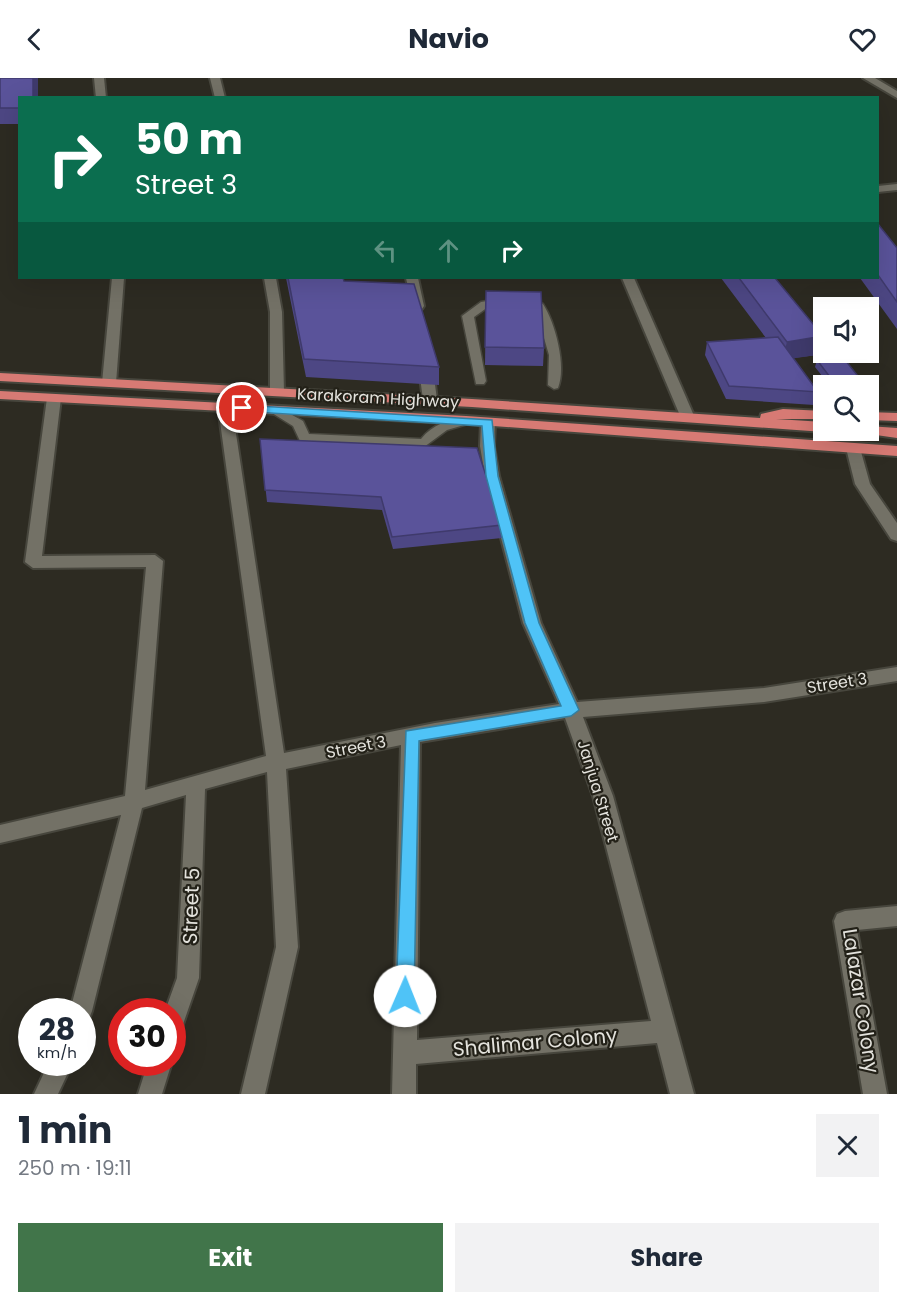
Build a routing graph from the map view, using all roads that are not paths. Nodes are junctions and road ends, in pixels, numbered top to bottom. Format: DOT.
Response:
graph roads {
  1 [pos="99,78"];
  2 [pos="215,78"];
  3 [pos="868,78"];
  4 [pos="897,95"];
  5 [pos="101,96"];
  6 [pos="220,96"];
  7 [pos="897,187"];
  8 [pos="879,189"];
  9 [pos="118,279"];
  10 [pos="270,279"];
  11 [pos="412,279"];
  12 [pos="628,279"];
  13 [pos="420,323"];
  14 [pos="423,345"];
  15 [pos="0,377"];
  16 [pos="480,381"];
  17 [pos="109,383"];
  18 [pos="554,385"];
  19 [pos="277,392"];
  20 [pos="0,395"];
  21 [pos="54,398"];
  22 [pos="0,400"];
  23 [pos="430,400"];
  24 [pos="225,407"];
  25 [pos="276,410"];
  26 [pos="813,414"];
  27 [pos="879,416"];
  28 [pos="897,417"];
  29 [pos="688,418"];
  30 [pos="466,420"];
  31 [pos="741,422"];
  32 [pos="488,423"];
  33 [pos="813,426"];
  34 [pos="879,431"];
  35 [pos="897,433"];
  36 [pos="853,448"];
  37 [pos="897,451"];
  38 [pos="897,535"];
  39 [pos="897,674"];
  40 [pos="571,710"];
  41 [pos="411,736"];
  42 [pos="276,762"];
  43 [pos="196,784"];
  44 [pos="134,802"];
  45 [pos="0,834"];
  46 [pos="897,916"];
  47 [pos="84,998"];
  48 [pos="181,998"];
  49 [pos="666,1031"];
  50 [pos="404,1053"];
  51 [pos="54,1076"];
  52 [pos="156,1076"];
  53 [pos="46,1094"];
  54 [pos="150,1094"];
  55 [pos="253,1094"];
  56 [pos="404,1094"];
  57 [pos="682,1094"];
  58 [pos="875,1094"];
  1 -- 5 [label="street"];
  2 -- 6 [label="street"];
  3 -- 4 [label="street"];
  7 -- 8 [label="street"];
  9 -- 17 [label="street"];
  10 -- 19 [label="street"];
  11 -- 13 [label="street"];
  12 -- 29 [label="street"];
  14 -- 23 [label="street"];
  15 -- 17 [label="highway, Karakoram Highway"];
  16 -- 18 [label="lane"];
  17 -- 19 [label="highway, Karakoram Highway"];
  19 -- 23 [label="highway, Karakoram Highway"];
  20 -- 21 [label="highway, Karakoram Highway"];
  20 -- 22 [label="street"];
  21 -- 24 [label="highway, Karakoram Highway"];
  21 -- 44 [label="street"];
  23 -- 29 [label="highway, Karakoram Highway"];
  24 -- 25 [label="highway, Karakoram Highway"];
  24 -- 42 [label="street"];
  25 -- 30 [label="highway, Karakoram Highway"];
  25 -- 30 [label="lane"];
  26 -- 31 [label="highway"];
  27 -- 28 [label="highway"];
  29 -- 31 [label="highway, Karakoram Highway"];
  30 -- 32 [label="highway, Karakoram Highway"];
  31 -- 33 [label="highway, Karakoram Highway"];
  32 -- 36 [label="highway, Karakoram Highway"];
  32 -- 40 [label="street, Janjua Street"];
  34 -- 35 [label="highway"];
  36 -- 37 [label="highway, Karakoram Highway"];
  36 -- 38 [label="street"];
  39 -- 40 [label="street, Street 3"];
  40 -- 41 [label="street, Street 3"];
  40 -- 49 [label="street, Janjua Street"];
  41 -- 42 [label="street, Street 3"];
  41 -- 50 [label="street"];
  42 -- 43 [label="street, Street 3"];
  42 -- 55 [label="street"];
  43 -- 44 [label="street, Street 3"];
  43 -- 48 [label="street, Street 5"];
  44 -- 45 [label="street, Street 3"];
  44 -- 47 [label="street"];
  46 -- 58 [label="street, Lalazar Colony"];
  49 -- 50 [label="street, Shalimar Colony"];
  49 -- 57 [label="street, Janjua Street"];
  50 -- 56 [label="street"];
  51 -- 53 [label="street"];
  52 -- 54 [label="street"];
}
